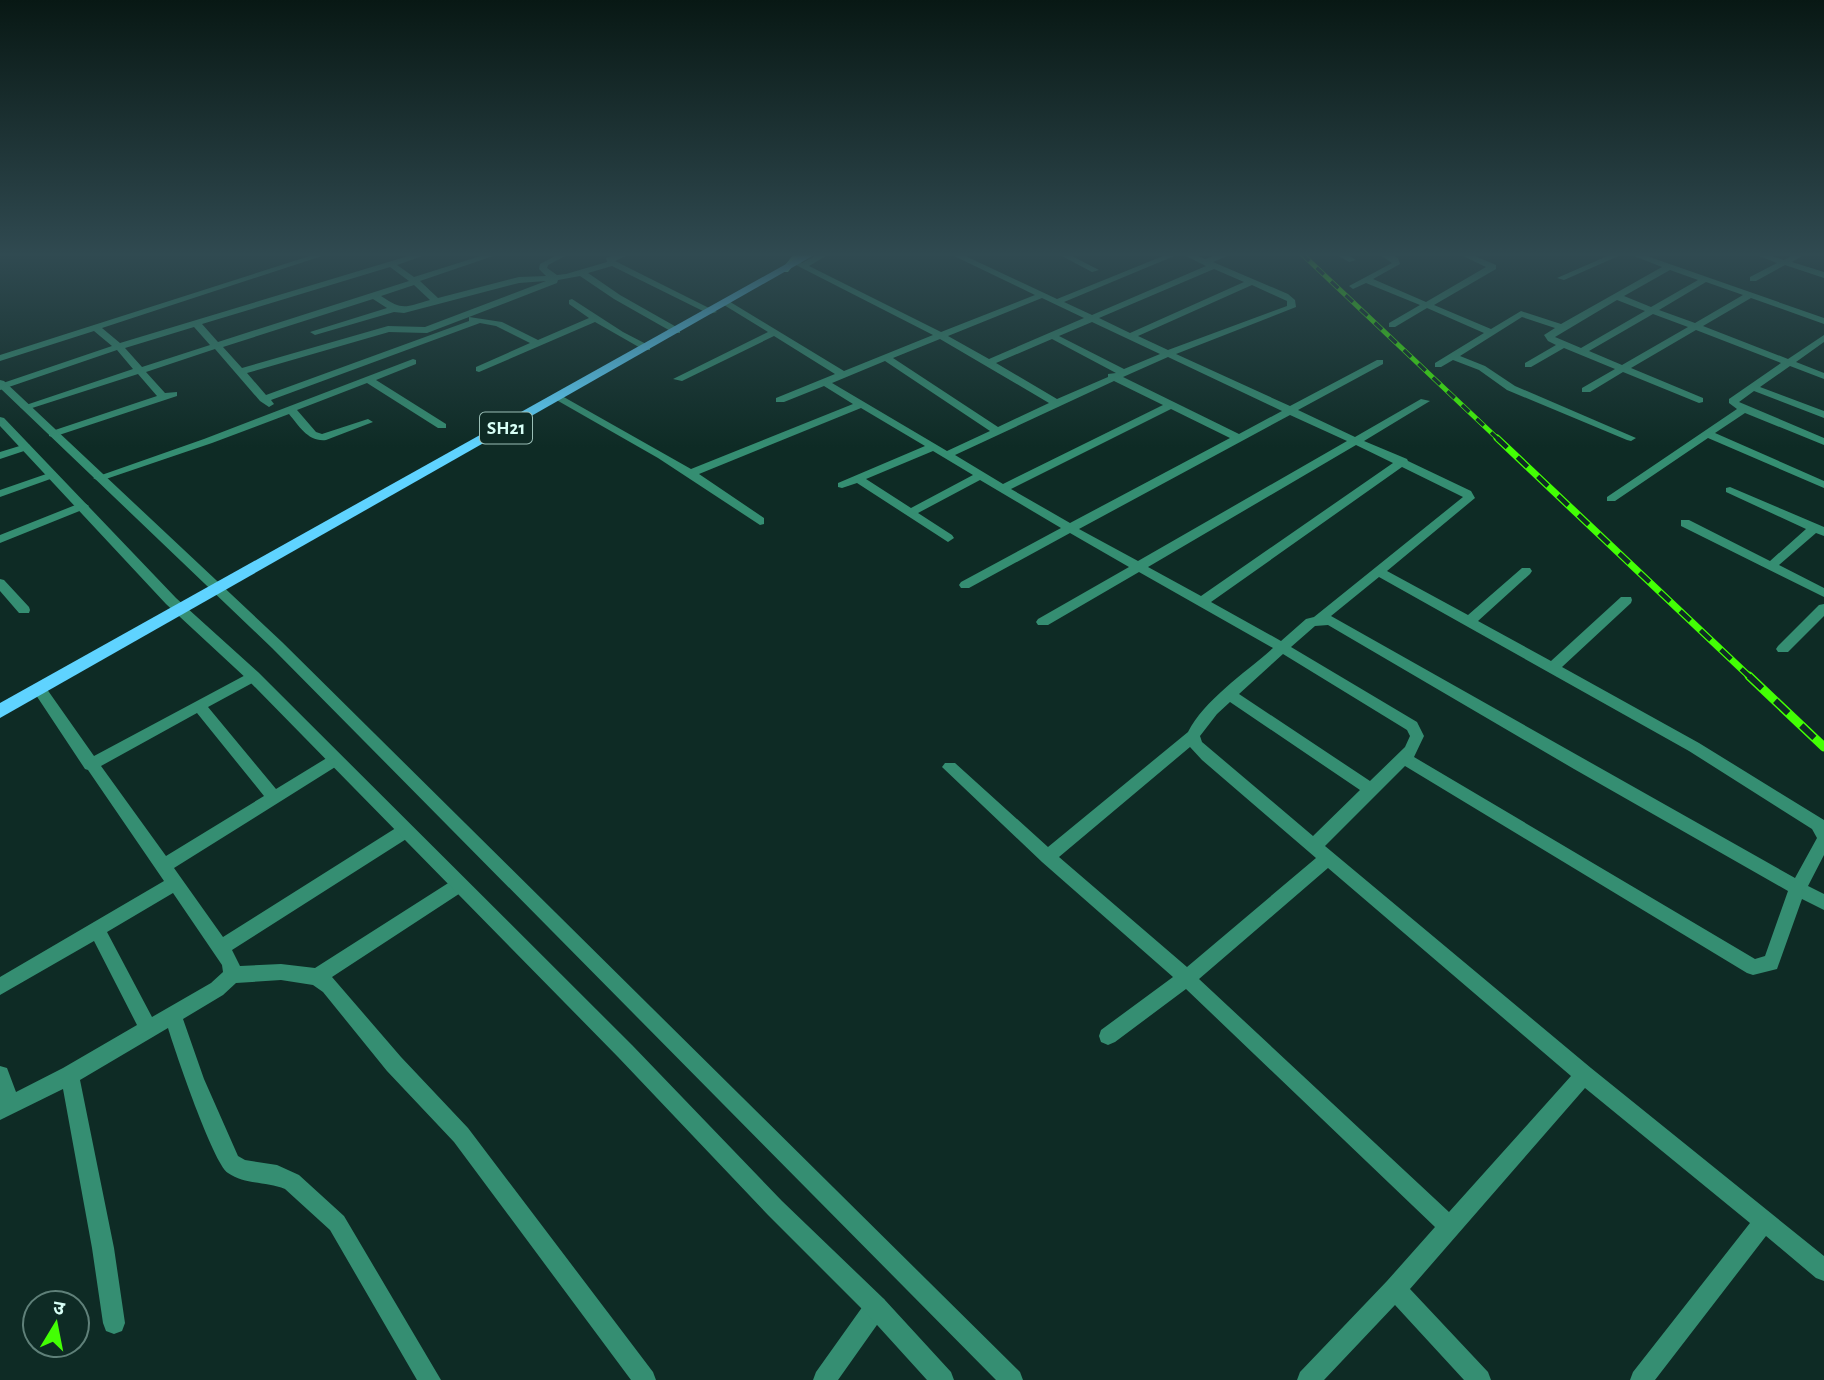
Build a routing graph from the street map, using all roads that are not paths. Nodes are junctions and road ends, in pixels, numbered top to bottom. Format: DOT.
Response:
graph roads {
  1 [pos="122,318"];
  2 [pos="215,318"];
  3 [pos="297,318"];
  4 [pos="298,318"];
  5 [pos="362,318"];
  6 [pos="458,318"];
  7 [pos="471,318"];
  8 [pos="595,318"];
  9 [pos="596,318"];
  10 [pos="655,318"];
  11 [pos="700,318"];
  12 [pos="751,318"];
  13 [pos="908,318"];
  14 [pos="982,318"];
  15 [pos="1090,318"];
  16 [pos="1091,318"];
  17 [pos="1169,318"];
  18 [pos="1261,318"];
  19 [pos="1402,318"];
  20 [pos="1459,318"];
  21 [pos="1514,318"];
  22 [pos="1535,318"];
  23 [pos="1576,318"];
  24 [pos="1638,318"];
  25 [pos="1673,318"];
  26 [pos="1710,318"];
  27 [pos="478,321"];
  28 [pos="197,324"];
  29 [pos="1392,325"];
  30 [pos="95,327"];
  31 [pos="1561,327"];
  32 [pos="1695,327"];
  33 [pos="677,331"];
  34 [pos="315,332"];
  35 [pos="1492,332"];
  36 [pos="774,333"];
  37 [pos="940,335"];
  38 [pos="1051,335"];
  39 [pos="1130,336"];
  40 [pos="1824,338"];
  41 [pos="537,343"];
  42 [pos="215,344"];
  43 [pos="1564,344"];
  44 [pos="329,346"];
  45 [pos="119,347"];
  46 [pos="647,348"];
  47 [pos="1581,352"];
  48 [pos="1169,353"];
  49 [pos="1453,356"];
  50 [pos="885,357"];
  51 [pos="0,358"];
  52 [pos="413,362"];
  53 [pos="1380,362"];
  54 [pos="1788,362"];
  55 [pos="988,363"];
  56 [pos="1438,365"];
  57 [pos="1528,365"];
  58 [pos="138,369"];
  59 [pos="479,369"];
  60 [pos="1622,369"];
  61 [pos="240,372"];
  62 [pos="842,374"];
  63 [pos="1117,374"];
  64 [pos="1824,376"];
  65 [pos="678,379"];
  66 [pos="369,380"];
  67 [pos="824,382"];
  68 [pos="1,385"];
  69 [pos="1752,387"];
  70 [pos="1586,390"];
  71 [pos="558,398"];
  72 [pos="264,399"];
  73 [pos="780,400"];
  74 [pos="1699,400"];
  75 [pos="1425,401"];
  76 [pos="1057,403"];
  77 [pos="862,404"];
  78 [pos="1170,404"];
  79 [pos="25,407"];
  80 [pos="1290,408"];
  81 [pos="1744,409"];
  82 [pos="290,411"];
  83 [pos="279,415"];
  84 [pos="1824,415"];
  85 [pos="0,420"];
  86 [pos="368,422"];
  87 [pos="442,426"];
  88 [pos="997,430"];
  89 [pos="53,434"];
  90 [pos="1708,434"];
  91 [pos="1237,437"];
  92 [pos="1631,438"];
  93 [pos="1357,439"];
  94 [pos="1824,442"];
  95 [pos="26,447"];
  96 [pos="933,447"];
  97 [pos="947,455"];
  98 [pos="0,456"];
  99 [pos="1403,461"];
  100 [pos="691,472"];
  101 [pos="52,474"];
  102 [pos="980,476"];
  103 [pos="99,478"];
  104 [pos="857,478"];
  105 [pos="842,485"];
  106 [pos="1824,485"];
  107 [pos="1003,489"];
  108 [pos="1730,490"];
  109 [pos="0,494"];
  110 [pos="1611,499"];
  111 [pos="83,506"];
  112 [pos="910,513"];
  113 [pos="760,521"];
  114 [pos="1685,523"];
  115 [pos="1070,528"];
  116 [pos="1819,530"];
  117 [pos="948,538"];
  118 [pos="0,539"];
  119 [pos="1138,566"];
  120 [pos="1771,566"];
  121 [pos="1378,571"];
  122 [pos="1526,571"];
  123 [pos="0,583"];
  124 [pos="965,585"];
  125 [pos="214,593"];
  126 [pos="1824,593"];
  127 [pos="1626,600"];
  128 [pos="1202,602"];
  129 [pos="184,608"];
  130 [pos="1824,608"];
  131 [pos="24,610"];
  132 [pos="1319,620"];
  133 [pos="1469,621"];
  134 [pos="1043,622"];
  135 [pos="1281,647"];
  136 [pos="1783,649"];
  137 [pos="1553,667"];
  138 [pos="253,676"];
  139 [pos="39,689"];
  140 [pos="1228,694"];
  141 [pos="198,705"];
  142 [pos="0,711"];
  143 [pos="1193,736"];
  144 [pos="1404,758"];
  145 [pos="334,760"];
  146 [pos="90,765"];
  147 [pos="950,767"];
  148 [pos="1370,789"];
  149 [pos="274,798"];
  150 [pos="405,831"];
  151 [pos="1824,838"];
  152 [pos="1314,846"];
  153 [pos="1048,857"];
  154 [pos="1328,858"];
  155 [pos="162,867"];
  156 [pos="174,884"];
  157 [pos="459,885"];
  158 [pos="1798,888"];
  159 [pos="1824,903"];
  160 [pos="97,930"];
  161 [pos="220,948"];
  162 [pos="232,975"];
  163 [pos="317,977"];
  164 [pos="1187,978"];
  165 [pos="0,987"];
  166 [pos="173,1016"];
  167 [pos="149,1030"];
  168 [pos="1108,1036"];
  169 [pos="0,1075"];
  170 [pos="71,1075"];
  171 [pos="1584,1075"];
  172 [pos="6,1107"];
  173 [pos="1765,1221"];
  174 [pos="1449,1227"];
  175 [pos="1824,1270"];
  176 [pos="1395,1289"];
  177 [pos="876,1307"];
  178 [pos="114,1323"];
  179 [pos="430,1380"];
  180 [pos="645,1380"];
  181 [pos="824,1380"];
  182 [pos="943,1380"];
  183 [pos="1012,1380"];
  184 [pos="1308,1380"];
  185 [pos="1480,1380"];
  186 [pos="1641,1380"];
  1 -- 30 [label="street"];
  2 -- 28 [label="street"];
  3 -- 42 [label="street"];
  4 -- 34 [label="street"];
  5 -- 34 [label="street"];
  6 -- 44 [label="street"];
  7 -- 27 [label="street"];
  8 -- 41 [label="street"];
  9 -- 46 [label="street"];
  10 -- 33 [label="street"];
  11 -- 33 [label="main road, SH21"];
  12 -- 36 [label="street"];
  13 -- 37 [label="street"];
  14 -- 37 [label="street"];
  15 -- 38 [label="street"];
  16 -- 39 [label="street"];
  17 -- 39 [label="street"];
  18 -- 48 [label="street"];
  19 -- 29 [label="street"];
  20 -- 35 [label="street"];
  21 -- 35 [label="street"];
  22 -- 31 [label="street"];
  23 -- 31 [label="street"];
  24 -- 47 [label="street"];
  25 -- 32 [label="street"];
  26 -- 32 [label="street"];
  27 -- 41 [label="street"];
  27 -- 72 [label="street"];
  28 -- 42 [label="street"];
  28 -- 45 [label="street"];
  30 -- 45 [label="street"];
  30 -- 51 [label="street"];
  31 -- 43 [label="street"];
  32 -- 54 [label="street"];
  32 -- 60 [label="street"];
  33 -- 46 [label="main road, SH21"];
  34 -- 44 [label="street"];
  35 -- 49 [label="street"];
  36 -- 62 [label="street"];
  36 -- 65 [label="street"];
  37 -- 50 [label="street"];
  37 -- 55 [label="street"];
  38 -- 55 [label="street"];
  38 -- 63 [label="street"];
  39 -- 48 [label="street"];
  40 -- 54 [label="street"];
  41 -- 59 [label="street"];
  42 -- 58 [label="street"];
  42 -- 61 [label="street"];
  43 -- 47 [label="street"];
  43 -- 57 [label="street"];
  44 -- 61 [label="street"];
  45 -- 58 [label="street"];
  45 -- 68 [label="street"];
  46 -- 71 [label="main road, SH21"];
  47 -- 60 [label="street"];
  48 -- 63 [label="street"];
  48 -- 80 [label="street"];
  49 -- 56 [label="street"];
  49 -- 92 [label="street"];
  50 -- 62 [label="street"];
  50 -- 88 [label="street"];
  52 -- 66 [label="street"];
  53 -- 80 [label="street"];
  54 -- 64 [label="street"];
  54 -- 69 [label="street"];
  55 -- 76 [label="street"];
  58 -- 79 [label="street"];
  58 -- 89 [label="street"];
  60 -- 70 [label="street"];
  60 -- 74 [label="street"];
  61 -- 72 [label="street"];
  62 -- 67 [label="street"];
  63 -- 76 [label="street"];
  63 -- 78 [label="street"];
  66 -- 82 [label="street"];
  66 -- 87 [label="street"];
  67 -- 73 [label="street"];
  67 -- 77 [label="street"];
  68 -- 79 [label="street"];
  69 -- 81 [label="street"];
  69 -- 84 [label="street"];
  71 -- 100 [label="street"];
  71 -- 125 [label="main road, SH21"];
  72 -- 83 [label="street"];
  75 -- 93 [label="street"];
  76 -- 88 [label="street"];
  77 -- 96 [label="street"];
  77 -- 100 [label="street"];
  78 -- 91 [label="street"];
  78 -- 107 [label="street"];
  79 -- 89 [label="street"];
  80 -- 91 [label="street"];
  80 -- 93 [label="street"];
  81 -- 90 [label="street"];
  81 -- 94 [label="street"];
  82 -- 83 [label="street"];
  82 -- 86 [label="street"];
  83 -- 103 [label="street"];
  85 -- 95 [label="street"];
  88 -- 97 [label="street"];
  89 -- 103 [label="street"];
  90 -- 106 [label="street"];
  90 -- 110 [label="street"];
  91 -- 115 [label="street"];
  93 -- 99 [label="street"];
  93 -- 119 [label="street"];
  95 -- 98 [label="street"];
  95 -- 101 [label="street"];
  96 -- 97 [label="street"];
  96 -- 104 [label="street"];
  97 -- 102 [label="street"];
  99 -- 121 [label="street"];
  99 -- 128 [label="street"];
  100 -- 113 [label="street"];
  101 -- 109 [label="street"];
  101 -- 111 [label="street"];
  102 -- 107 [label="street"];
  102 -- 112 [label="street"];
  103 -- 125 [label="street"];
  104 -- 105 [label="street"];
  104 -- 112 [label="street"];
  107 -- 115 [label="street"];
  108 -- 116 [label="street"];
  111 -- 118 [label="street"];
  111 -- 129 [label="street"];
  112 -- 117 [label="street"];
  114 -- 120 [label="street"];
  115 -- 119 [label="street"];
  115 -- 124 [label="street"];
  116 -- 120 [label="street"];
  119 -- 128 [label="street"];
  119 -- 134 [label="street"];
  120 -- 126 [label="street"];
  121 -- 132 [label="street"];
  121 -- 133 [label="street"];
  122 -- 133 [label="street"];
  123 -- 131 [label="street"];
  125 -- 129 [label="main road, SH21"];
  125 -- 183 [label="street"];
  127 -- 137 [label="street"];
  128 -- 135 [label="street"];
  129 -- 138 [label="street"];
  129 -- 139 [label="main road, SH21"];
  130 -- 136 [label="street"];
  132 -- 135 [label="street"];
  132 -- 158 [label="street"];
  133 -- 137 [label="street"];
  135 -- 140 [label="street"];
  135 -- 144 [label="street"];
  137 -- 151 [label="street"];
  138 -- 141 [label="street"];
  138 -- 145 [label="street"];
  139 -- 142 [label="main road, SH21"];
  139 -- 146 [label="street"];
  140 -- 143 [label="street"];
  140 -- 148 [label="street"];
  141 -- 146 [label="street"];
  141 -- 149 [label="street"];
  143 -- 152 [label="street"];
  143 -- 153 [label="street"];
  144 -- 148 [label="street"];
  144 -- 158 [label="street"];
  145 -- 149 [label="street"];
  145 -- 150 [label="street"];
  146 -- 155 [label="street"];
  147 -- 153 [label="street"];
  148 -- 152 [label="street"];
  149 -- 155 [label="street"];
  150 -- 157 [label="street"];
  150 -- 161 [label="street"];
  151 -- 158 [label="street"];
  152 -- 154 [label="street"];
  153 -- 164 [label="street"];
  154 -- 164 [label="street"];
  154 -- 171 [label="street"];
  155 -- 156 [label="street"];
  156 -- 160 [label="street"];
  156 -- 161 [label="street"];
  157 -- 163 [label="street"];
  157 -- 177 [label="street"];
  158 -- 159 [label="street"];
  160 -- 165 [label="street"];
  160 -- 167 [label="street"];
  161 -- 162 [label="street"];
  162 -- 163 [label="street"];
  162 -- 166 [label="street"];
  163 -- 180 [label="street"];
  164 -- 168 [label="street"];
  164 -- 174 [label="street"];
  166 -- 167 [label="street"];
  166 -- 179 [label="street"];
  167 -- 170 [label="street"];
  169 -- 172 [label="street"];
  170 -- 172 [label="street"];
  170 -- 178 [label="street"];
  171 -- 173 [label="street"];
  171 -- 174 [label="street"];
  173 -- 175 [label="street"];
  173 -- 186 [label="street"];
  174 -- 176 [label="street"];
  176 -- 184 [label="street"];
  176 -- 185 [label="street"];
  177 -- 181 [label="street"];
  177 -- 182 [label="street"];
}
